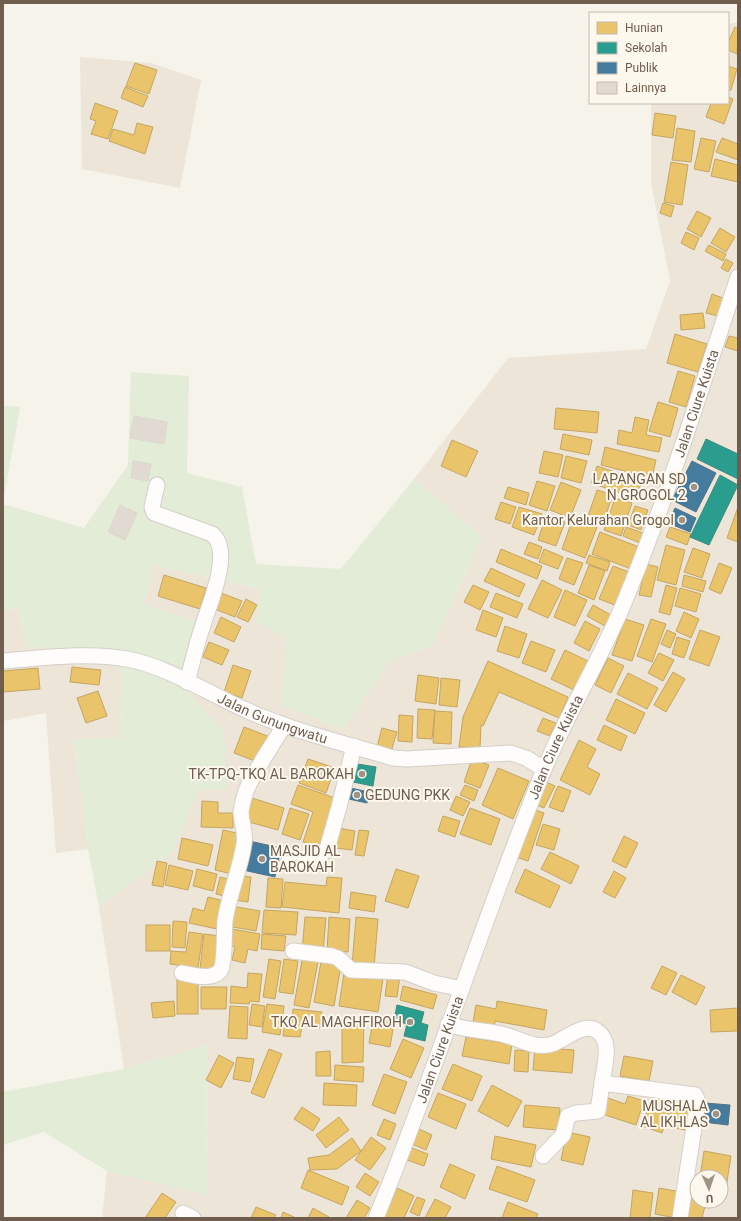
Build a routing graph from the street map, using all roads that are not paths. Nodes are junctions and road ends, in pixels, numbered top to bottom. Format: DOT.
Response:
graph roads {
  1 [pos="738,277"];
  2 [pos="157,485"];
  3 [pos="3,661"];
  4 [pos="186,682"];
  5 [pos="284,725"];
  6 [pos="354,746"];
  7 [pos="544,770"];
  8 [pos="288,864"];
  9 [pos="293,951"];
  10 [pos="182,973"];
  11 [pos="462,989"];
  12 [pos="448,1024"];
  13 [pos="602,1083"];
  14 [pos="543,1156"];
  15 [pos="376,1218"];
  16 [pos="680,1218"];
  1 -- 7 [label="street, Jalan Ciure Kuista"];
  2 -- 4 [label="street"];
  3 -- 4 [label="street, Jalan Gunungwatu"];
  4 -- 5 [label="street, Jalan Gunungwatu"];
  5 -- 6 [label="street, Jalan Gunungwatu"];
  5 -- 10 [label="street"];
  6 -- 7 [label="street, Jalan Gunungwatu"];
  6 -- 8 [label="street"];
  7 -- 11 [label="street, Jalan Ciure Kuista"];
  9 -- 11 [label="street"];
  11 -- 12 [label="street, Jalan Ciure Kuista"];
  12 -- 13 [label="street"];
  12 -- 15 [label="street, Jalan Ciure Kuista"];
  13 -- 14 [label="street"];
  13 -- 16 [label="street"];
}
